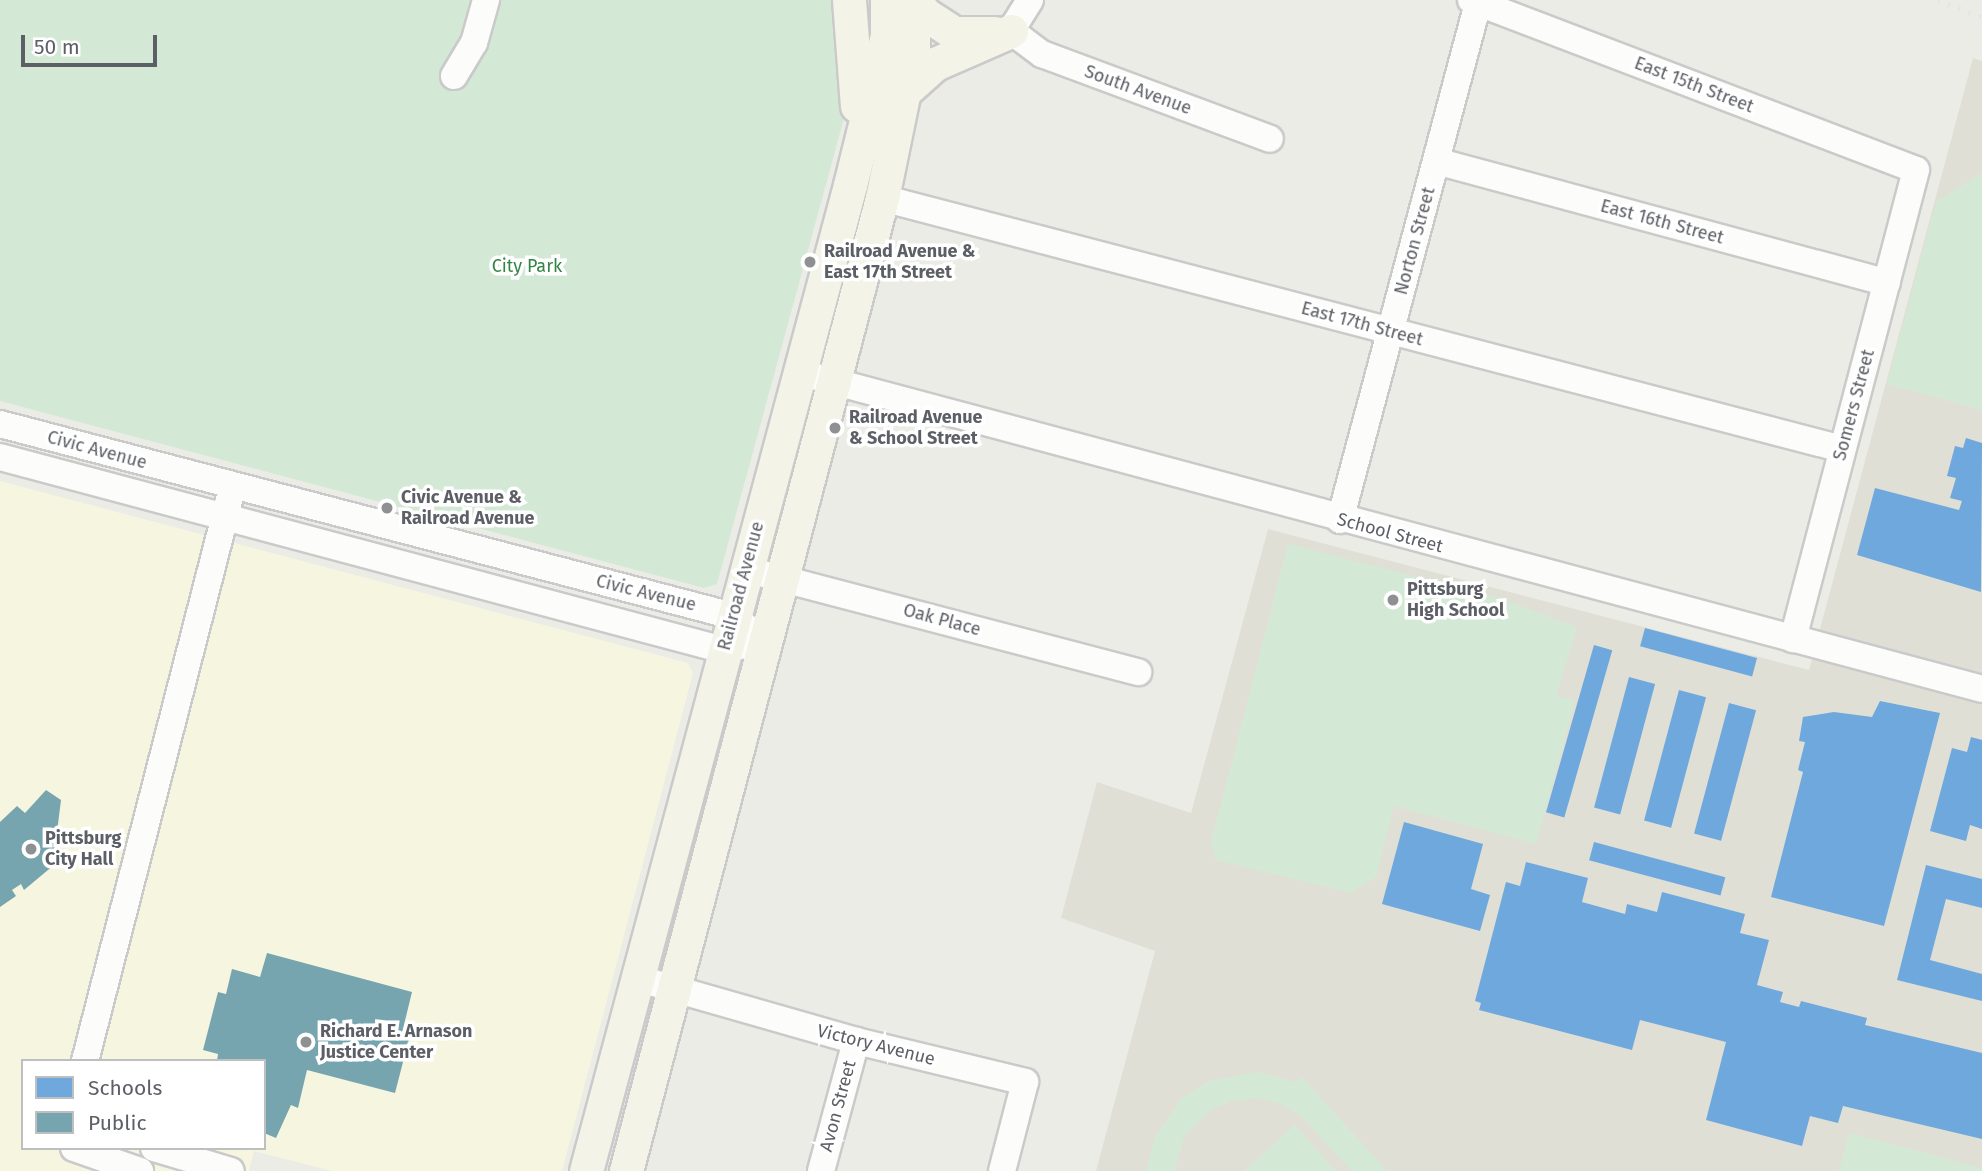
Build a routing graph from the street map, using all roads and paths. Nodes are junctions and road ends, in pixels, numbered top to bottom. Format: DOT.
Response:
graph roads {
  1 [pos="486,0"];
  2 [pos="849,0"];
  3 [pos="887,0"];
  4 [pos="913,0"];
  5 [pos="1030,0"];
  6 [pos="1475,1"];
  7 [pos="1011,31"];
  8 [pos="454,75"];
  9 [pos="906,90"];
  10 [pos="1270,139"];
  11 [pos="1436,161"];
  12 [pos="1916,170"];
  13 [pos="852,174"];
  14 [pos="882,198"];
  15 [pos="1887,283"];
  16 [pos="1392,331"];
  17 [pos="799,372"];
  18 [pos="834,382"];
  19 [pos="0,424"];
  20 [pos="1842,449"];
  21 [pos="0,457"];
  22 [pos="232,487"];
  23 [pos="225,517"];
  24 [pos="1340,520"];
  25 [pos="746,569"];
  26 [pos="781,579"];
  27 [pos="733,616"];
  28 [pos="1793,639"];
  29 [pos="763,641"];
  30 [pos="724,650"];
  31 [pos="1138,673"];
  32 [pos="1982,689"];
  33 [pos="640,979"];
  34 [pos="673,990"];
  35 [pos="856,1041"];
  36 [pos="86,1059"];
  37 [pos="80,1150"];
  38 [pos="161,1150"];
  39 [pos="140,1171"];
  40 [pos="231,1171"];
  41 [pos="586,1171"];
  42 [pos="626,1171"];
  43 [pos="821,1171"];
  44 [pos="1002,1171"];
  1 -- 8 [label="street"];
  2 -- 13 [label="main road"];
  3 -- 13 [label="main road, Railroad Avenue"];
  4 -- 7 [label="main road"];
  4 -- 9 [label="main road, Railroad Avenue"];
  5 -- 7 [label="street"];
  6 -- 11 [label="street, Norton Street"];
  6 -- 12 [label="street, East 15th Street"];
  7 -- 9 [label="main road"];
  7 -- 10 [label="street, South Avenue"];
  9 -- 14 [label="main road, Railroad Avenue"];
  11 -- 15 [label="street, East 16th Street"];
  11 -- 16 [label="street, Norton Street"];
  12 -- 15 [label="street, Somers Street"];
  13 -- 17 [label="main road, Railroad Avenue"];
  14 -- 16 [label="street, East 17th Street"];
  14 -- 18 [label="main road, Railroad Avenue"];
  15 -- 20 [label="street, Somers Street"];
  16 -- 20 [label="street, East 17th Street"];
  16 -- 24 [label="street, Norton Street"];
  17 -- 18 [label="street, School Street"];
  17 -- 25 [label="main road, Railroad Avenue"];
  18 -- 24 [label="street, School Street"];
  18 -- 26 [label="main road, Railroad Avenue"];
  19 -- 22 [label="street, Civic Avenue"];
  20 -- 28 [label="street, Somers Street"];
  21 -- 23 [label="street, Civic Avenue"];
  22 -- 23 [label="street"];
  22 -- 27 [label="street, Civic Avenue"];
  23 -- 30 [label="street, Civic Avenue"];
  23 -- 36 [label="street"];
  24 -- 28 [label="street, School Street"];
  25 -- 26 [label="street, Oak Place"];
  25 -- 27 [label="main road, Railroad Avenue"];
  26 -- 29 [label="main road, Railroad Avenue"];
  26 -- 31 [label="street, Oak Place"];
  27 -- 29 [label="street, Civic Avenue"];
  27 -- 30 [label="main road, Railroad Avenue"];
  28 -- 32 [label="street, School Street"];
  29 -- 30 [label="street, Civic Avenue"];
  29 -- 34 [label="main road, Railroad Avenue"];
  30 -- 33 [label="main road, Railroad Avenue"];
  33 -- 34 [label="street, Victory Avenue"];
  33 -- 41 [label="main road, Railroad Avenue"];
  34 -- 35 [label="street, Victory Avenue"];
  34 -- 42 [label="main road, Railroad Avenue"];
  35 -- 43 [label="street, Avon Street"];
  35 -- 44 [label="street, Victory Avenue"];
  37 -- 39 [label="street"];
  38 -- 40 [label="street"];
}
